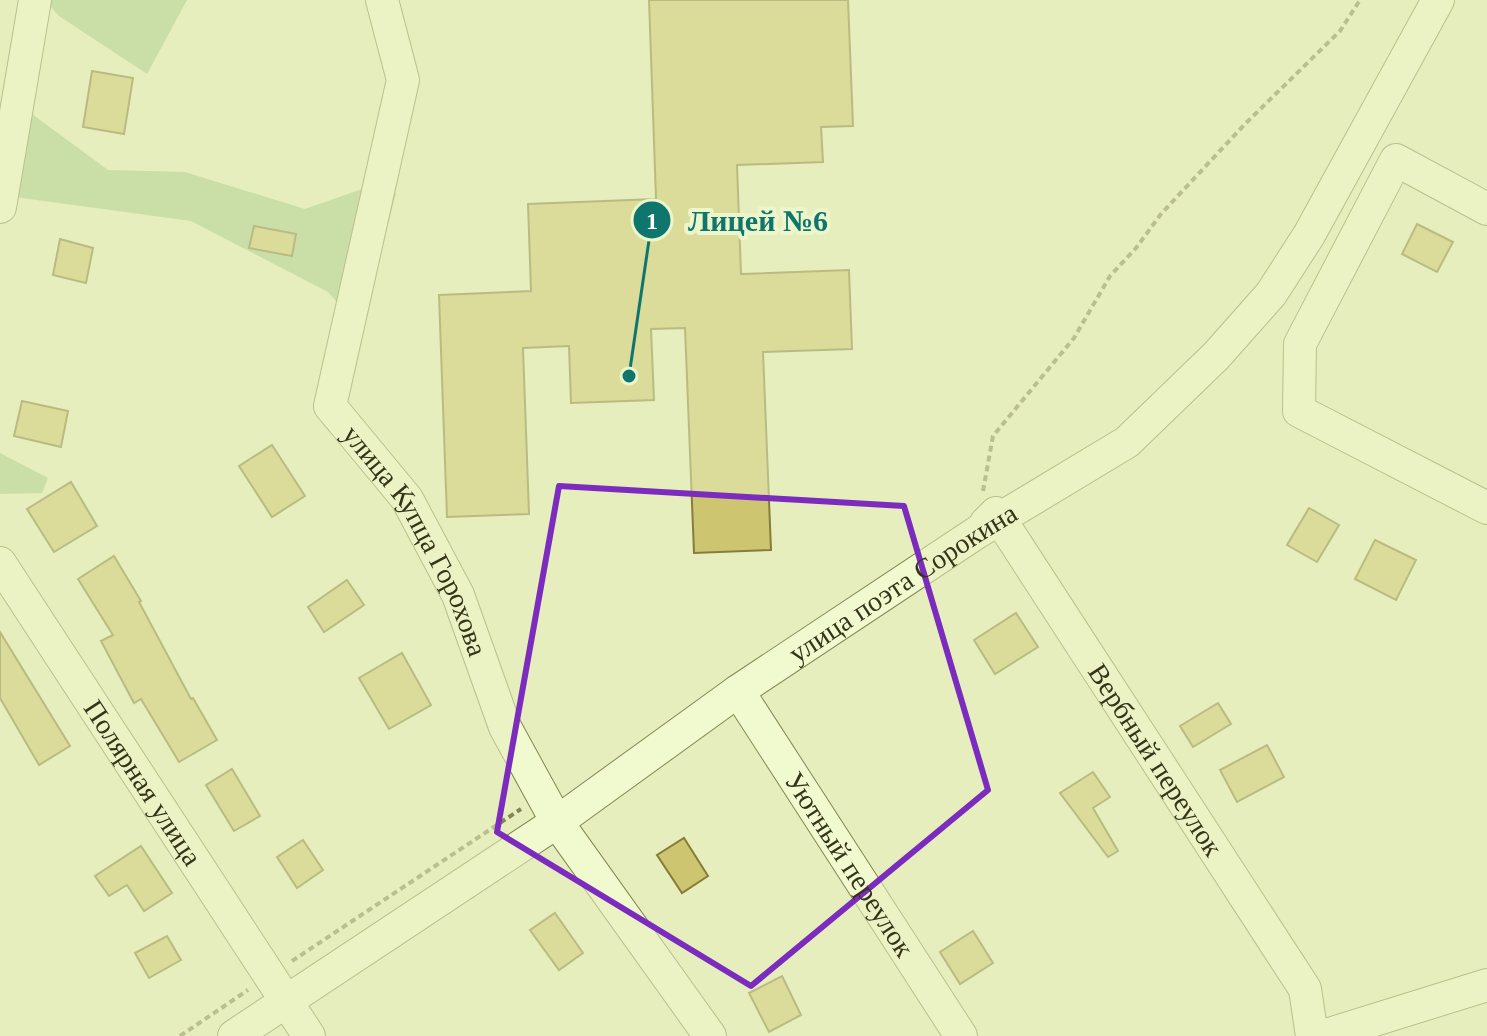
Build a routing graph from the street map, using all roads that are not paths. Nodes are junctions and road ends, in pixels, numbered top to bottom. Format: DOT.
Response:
graph roads {
  1 [pos="35,0"];
  2 [pos="382,0"];
  3 [pos="1438,0"];
  4 [pos="0,207"];
  5 [pos="1487,209"];
  6 [pos="1487,508"];
  7 [pos="976,533"];
  8 [pos="0,563"];
  9 [pos="738,691"];
  10 [pos="549,809"];
  11 [pos="1487,985"];
  12 [pos="278,988"];
  13 [pos="234,1036"];
  14 [pos="309,1036"];
  15 [pos="710,1036"];
  16 [pos="961,1036"];
  17 [pos="1312,1036"];
  18 [pos="1323,1036"];
  1 -- 4 [label="street"];
  2 -- 10 [label="street, улица Купца Горохова"];
  3 -- 7 [label="street, улица поэта Сорокина"];
  5 -- 6 [label="street"];
  7 -- 9 [label="street, улица поэта Сорокина"];
  7 -- 17 [label="street, Вербный переулок"];
  8 -- 12 [label="street, Полярная улица"];
  9 -- 10 [label="street, улица поэта Сорокина"];
  9 -- 16 [label="street, Уютный переулок"];
  10 -- 12 [label="street, улица поэта Сорокина"];
  10 -- 15 [label="street, улица Купца Горохова"];
  11 -- 18 [label="street"];
  12 -- 13 [label="street, улица поэта Сорокина"];
  12 -- 14 [label="street, Полярная улица"];
}
